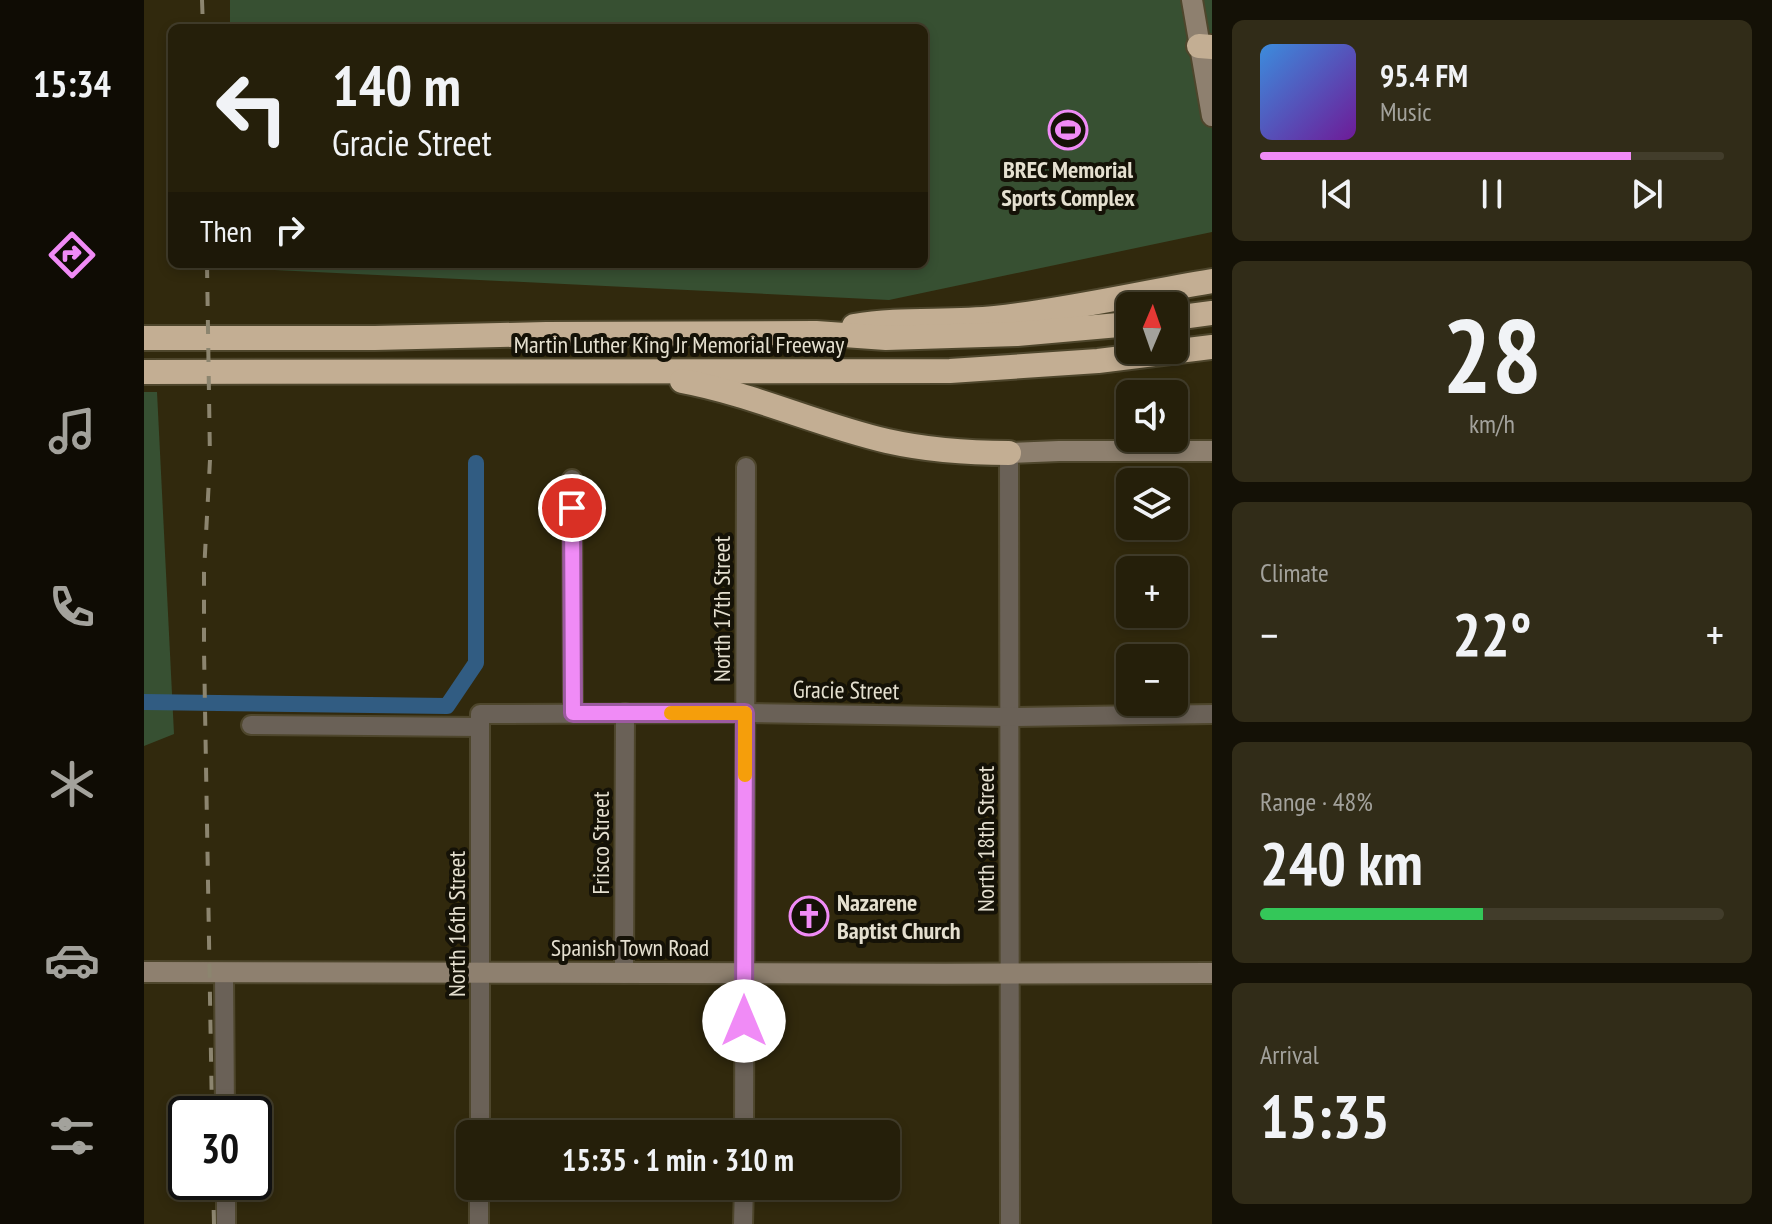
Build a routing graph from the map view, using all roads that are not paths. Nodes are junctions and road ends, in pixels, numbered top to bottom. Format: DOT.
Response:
graph roads {
  1 [pos="1192,0"];
  2 [pos="1206,46"];
  3 [pos="1212,116"];
  4 [pos="1211,281"];
  5 [pos="1212,313"];
  6 [pos="1188,316"];
  7 [pos="1116,325"];
  8 [pos="816,333"];
  9 [pos="144,338"];
  10 [pos="1212,347"];
  11 [pos="144,372"];
  12 [pos="632,372"];
  13 [pos="1212,451"];
  14 [pos="1009,453"];
  15 [pos="746,467"];
  16 [pos="572,479"];
  17 [pos="573,713"];
  18 [pos="625,713"];
  19 [pos="745,713"];
  20 [pos="1212,714"];
  21 [pos="1009,717"];
  22 [pos="480,720"];
  23 [pos="251,725"];
  24 [pos="144,972"];
  25 [pos="480,972"];
  26 [pos="744,972"];
  27 [pos="224,973"];
  28 [pos="1212,973"];
  29 [pos="624,974"];
  30 [pos="1009,974"];
  31 [pos="225,1096"];
  32 [pos="480,1120"];
  33 [pos="744,1120"];
  34 [pos="226,1200"];
  35 [pos="479,1200"];
  36 [pos="744,1200"];
  37 [pos="226,1224"];
  38 [pos="479,1224"];
  39 [pos="743,1224"];
  40 [pos="1010,1224"];
  1 -- 2 [label="street"];
  2 -- 3 [label="street"];
  4 -- 8 [label="highway"];
  5 -- 6 [label="highway"];
  7 -- 8 [label="highway, Martin Luther King Jr Memorial Freeway"];
  8 -- 9 [label="highway, Martin Luther King Jr Memorial Freeway"];
  10 -- 12 [label="highway, Martin Luther King Jr Memorial Freeway"];
  11 -- 12 [label="highway, Martin Luther King Jr Memorial Freeway"];
  12 -- 14 [label="highway"];
  13 -- 14 [label="street"];
  14 -- 21 [label="street, North 18th Street"];
  15 -- 19 [label="street, North 17th Street"];
  16 -- 17 [label="street"];
  17 -- 18 [label="street, Gracie Street"];
  17 -- 22 [label="street, Gracie Street"];
  18 -- 19 [label="street, Gracie Street"];
  18 -- 29 [label="street, Frisco Street"];
  19 -- 21 [label="street, Gracie Street"];
  19 -- 26 [label="street, North 17th Street"];
  20 -- 21 [label="street, Gracie Street"];
  21 -- 30 [label="street, North 18th Street"];
  22 -- 23 [label="street, Gracie Street"];
  22 -- 25 [label="street, North 16th Street"];
  24 -- 27 [label="street, Spanish Town Road"];
  25 -- 27 [label="street, Spanish Town Road"];
  25 -- 29 [label="street, Spanish Town Road"];
  25 -- 32 [label="street, North 16th Street"];
  26 -- 29 [label="street, Spanish Town Road"];
  26 -- 30 [label="street, Spanish Town Road"];
  26 -- 33 [label="street, North 17th Street"];
  27 -- 31 [label="street"];
  28 -- 30 [label="street, Spanish Town Road"];
  30 -- 40 [label="street, North 18th Street"];
  34 -- 37 [label="street"];
  35 -- 38 [label="street"];
  36 -- 39 [label="street"];
}
